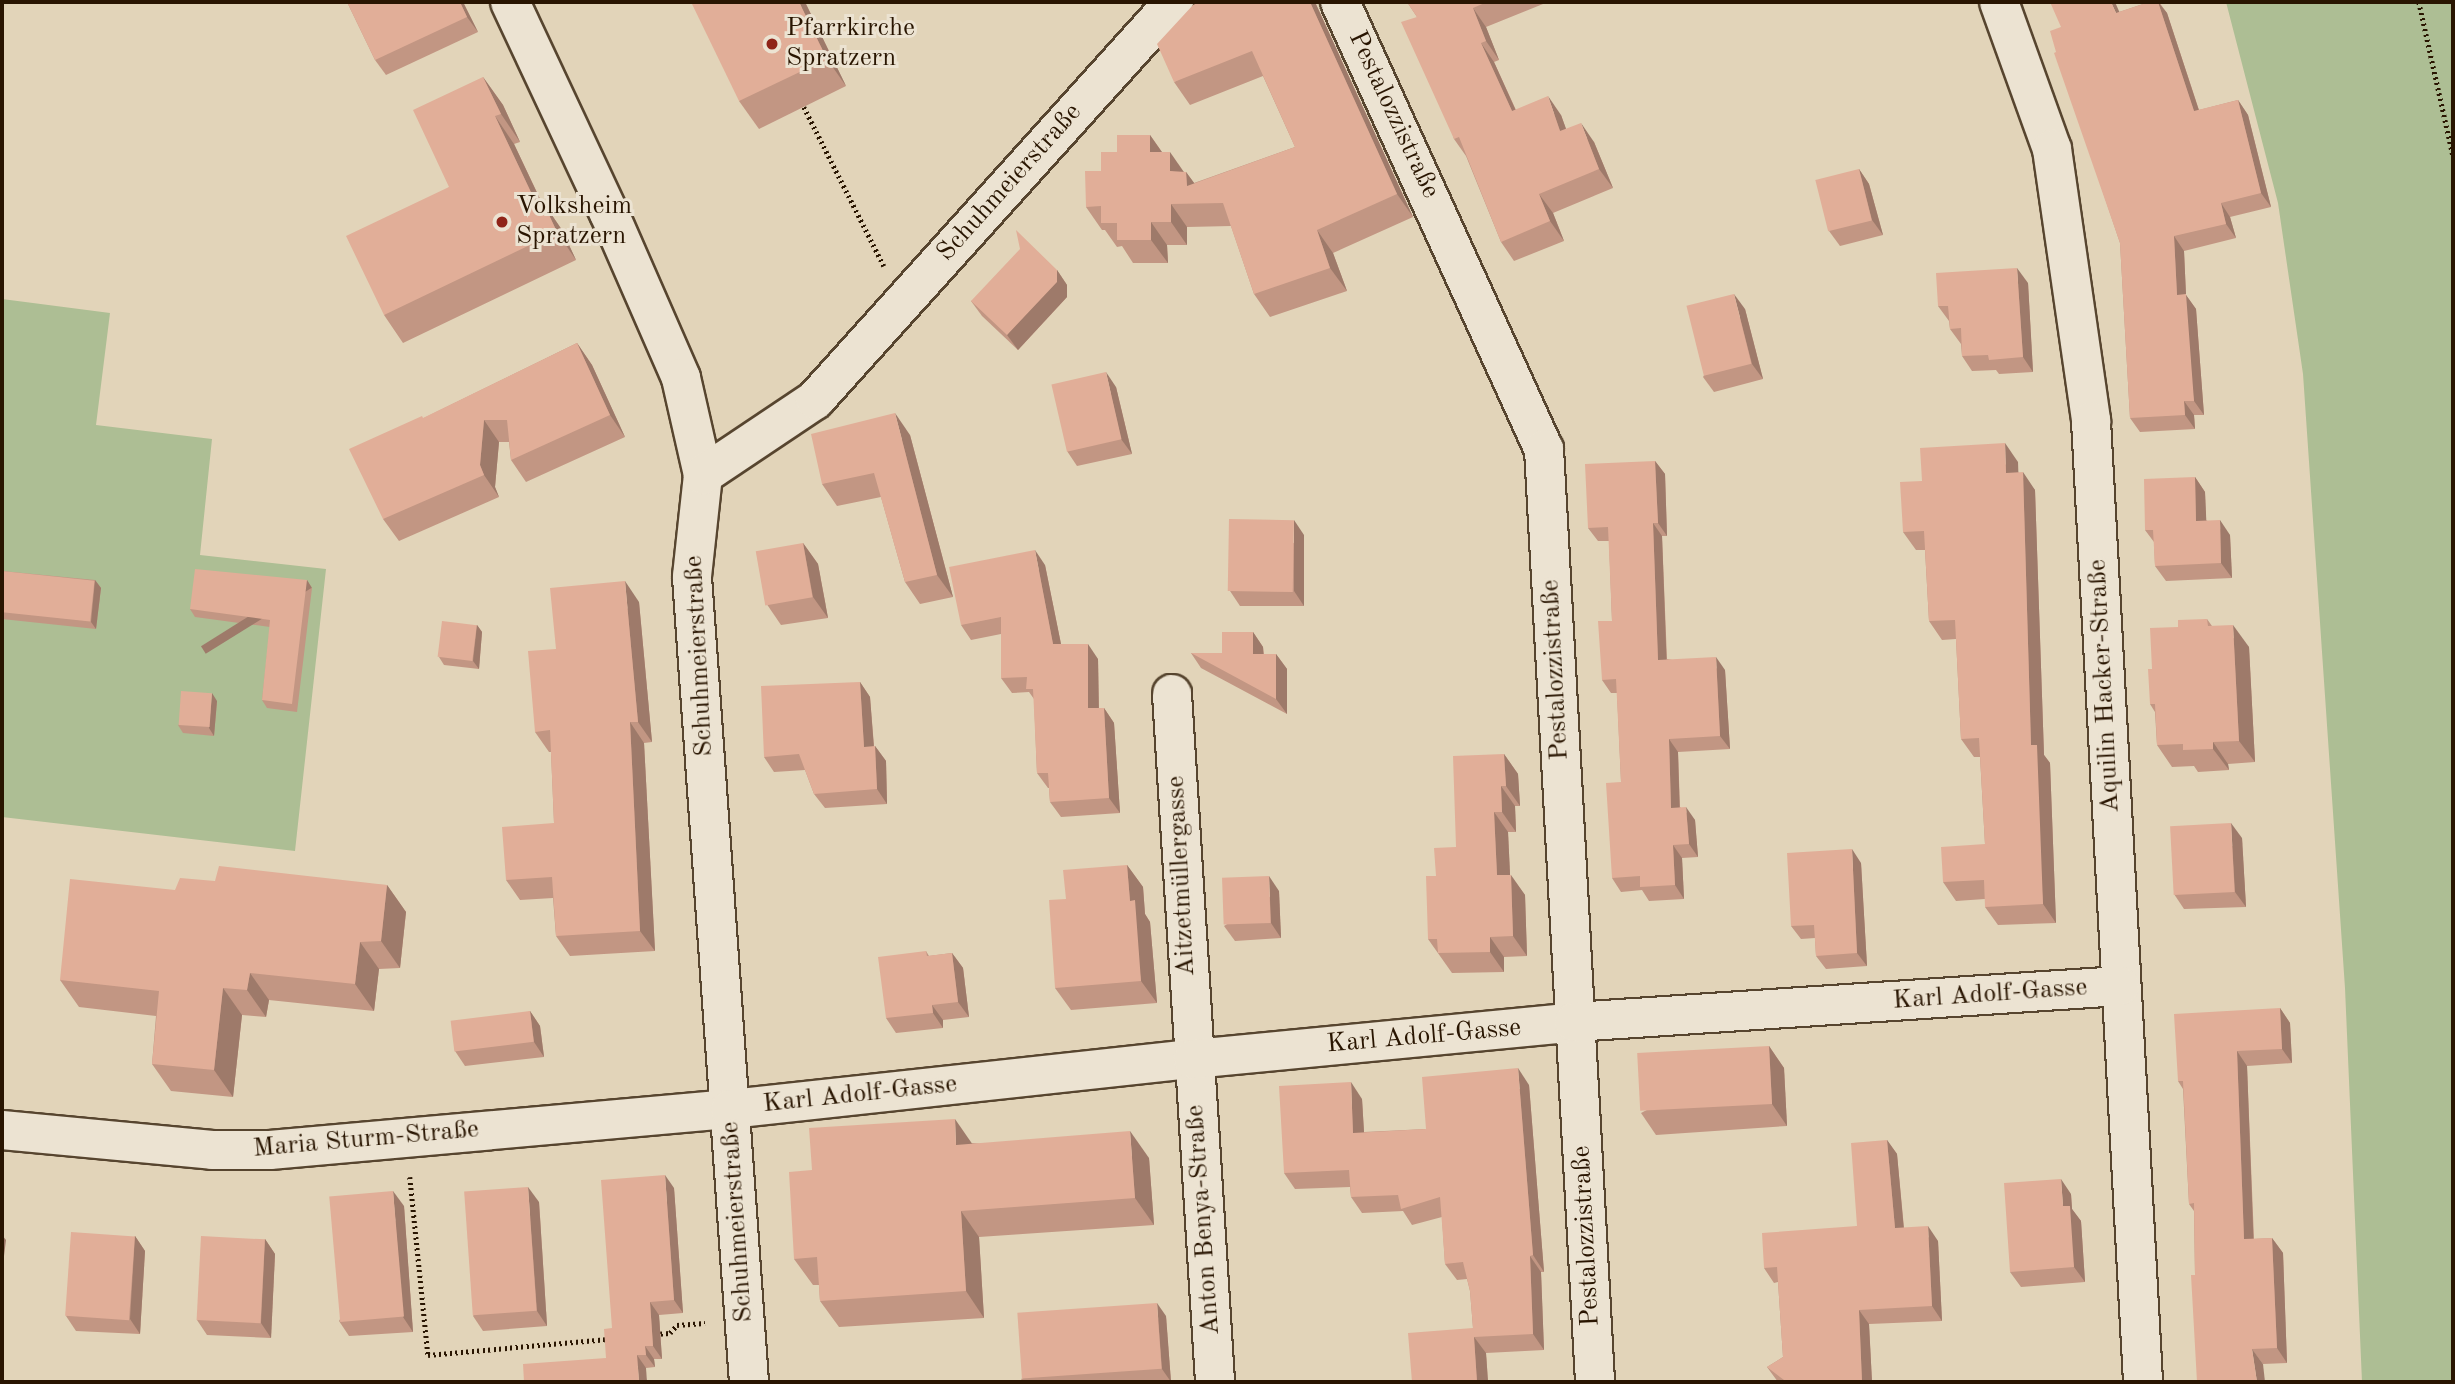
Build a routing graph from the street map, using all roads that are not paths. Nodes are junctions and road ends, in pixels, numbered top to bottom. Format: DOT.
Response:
graph roads {
  1 [pos="510,2"];
  2 [pos="1174,2"];
  3 [pos="1340,2"];
  4 [pos="1999,2"];
  5 [pos="703,475"];
  6 [pos="1172,694"];
  7 [pos="2120,986"];
  8 [pos="1574,1022"];
  9 [pos="1193,1059"];
  10 [pos="730,1109"];
  11 [pos="2,1130"];
  12 [pos="749,1382"];
  13 [pos="1215,1382"];
  14 [pos="1595,1382"];
  15 [pos="2143,1382"];
  1 -- 5 [label="street"];
  2 -- 5 [label="street, Schuhmeierstraße"];
  3 -- 8 [label="street, Pestalozzistraße"];
  4 -- 7 [label="street, Aquilin Hacker-Straße"];
  5 -- 10 [label="street, Schuhmeierstraße"];
  6 -- 9 [label="street, Aitzetmüllergasse"];
  7 -- 8 [label="street, Karl Adolf-Gasse"];
  7 -- 15 [label="street, Aquilin Hacker-Straße"];
  8 -- 9 [label="street, Karl Adolf-Gasse"];
  8 -- 14 [label="street, Pestalozzistraße"];
  9 -- 10 [label="street, Karl Adolf-Gasse"];
  9 -- 13 [label="street, Anton Benya-Straße"];
  10 -- 11 [label="street, Maria Sturm-Straße"];
  10 -- 12 [label="street, Schuhmeierstraße"];
}
